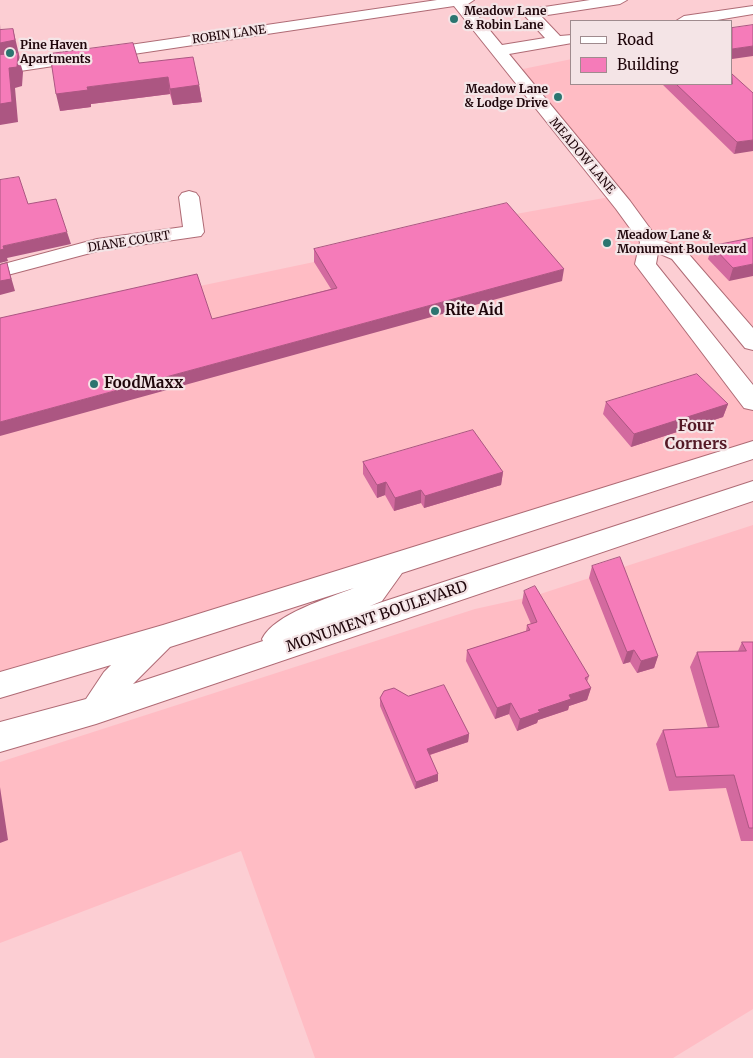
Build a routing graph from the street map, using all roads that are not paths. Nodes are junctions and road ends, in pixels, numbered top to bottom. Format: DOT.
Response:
graph roads {
  1 [pos="620,0"];
  2 [pos="461,1"];
  3 [pos="753,10"];
  4 [pos="690,20"];
  5 [pos="570,39"];
  6 [pos="556,41"];
  7 [pos="497,51"];
  8 [pos="0,69"];
  9 [pos="189,197"];
  10 [pos="650,242"];
  11 [pos="0,271"];
  12 [pos="753,343"];
  13 [pos="753,402"];
  14 [pos="753,450"];
  15 [pos="753,491"];
  16 [pos="392,564"];
  17 [pos="163,636"];
  18 [pos="242,662"];
  19 [pos="0,685"];
  20 [pos="96,710"];
  21 [pos="0,737"];
  1 -- 6 [label="street"];
  2 -- 7 [label="street, MEADOW LANE"];
  2 -- 8 [label="street, ROBIN LANE"];
  3 -- 4 [label="street"];
  5 -- 6 [label="street"];
  6 -- 7 [label="street"];
  7 -- 10 [label="street, MEADOW LANE"];
  9 -- 11 [label="street, DIANE COURT"];
  10 -- 12 [label="street, MEADOW LANE"];
  10 -- 13 [label="street"];
  14 -- 16 [label="street"];
  15 -- 18 [label="street, MONUMENT BOULEVARD"];
  16 -- 17 [label="street"];
  16 -- 18 [label="street"];
  17 -- 19 [label="street"];
  17 -- 20 [label="street"];
  18 -- 20 [label="street, MONUMENT BOULEVARD"];
  20 -- 21 [label="street, MONUMENT BOULEVARD"];
}
